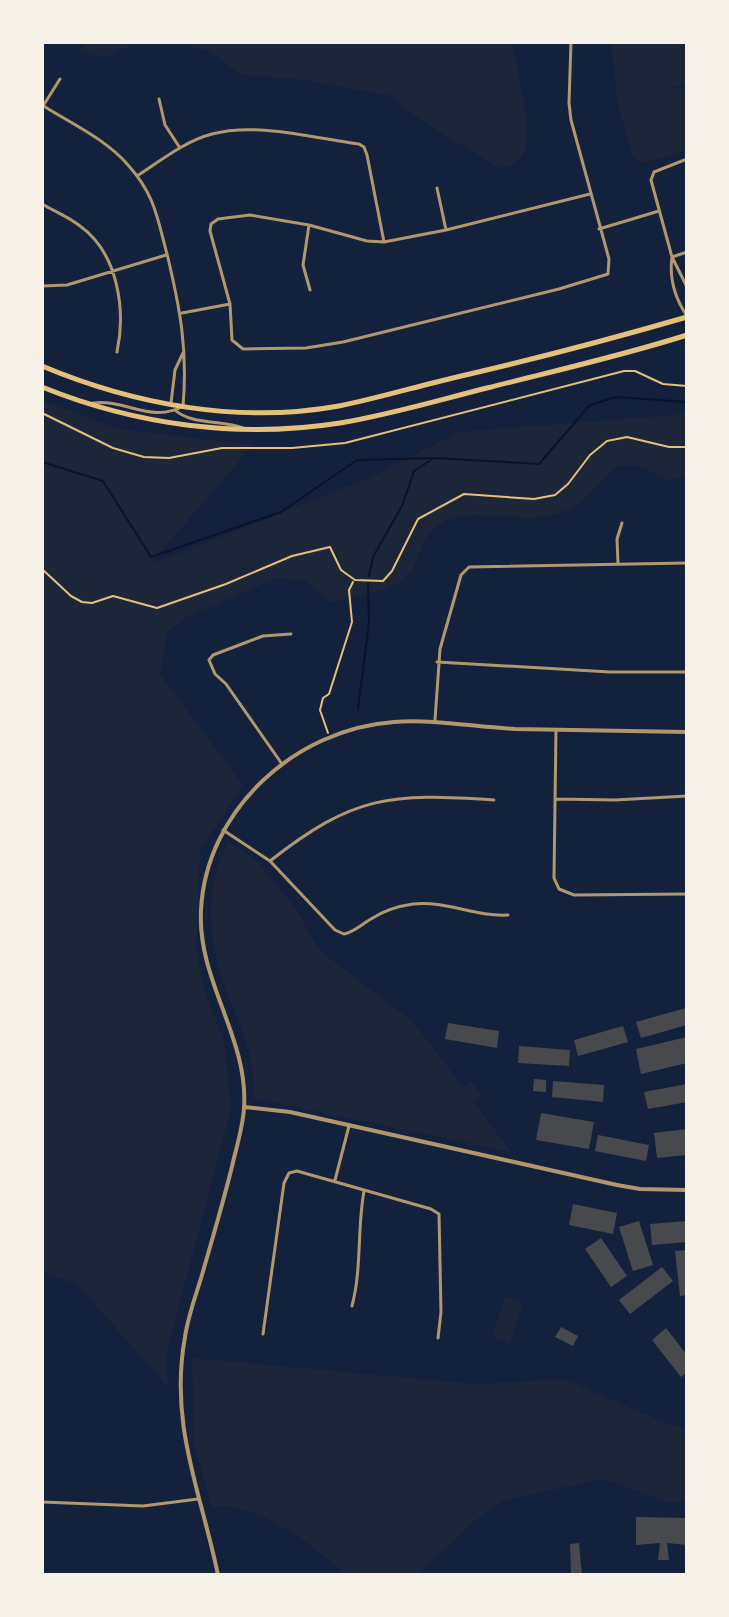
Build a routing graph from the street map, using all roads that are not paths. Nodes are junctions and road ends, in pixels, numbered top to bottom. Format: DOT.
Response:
graph roads {
  1 [pos="571,42"];
  2 [pos="60,79"];
  3 [pos="159,99"];
  4 [pos="42,105"];
  5 [pos="180,148"];
  6 [pos="687,159"];
  7 [pos="137,176"];
  8 [pos="437,188"];
  9 [pos="590,194"];
  10 [pos="42,204"];
  11 [pos="659,211"];
  12 [pos="309,225"];
  13 [pos="599,229"];
  14 [pos="446,230"];
  15 [pos="384,242"];
  16 [pos="687,252"];
  17 [pos="167,254"];
  18 [pos="672,257"];
  19 [pos="112,272"];
  20 [pos="42,286"];
  21 [pos="687,287"];
  22 [pos="310,290"];
  23 [pos="230,304"];
  24 [pos="181,313"];
  25 [pos="687,317"];
  26 [pos="687,335"];
  27 [pos="117,352"];
  28 [pos="183,353"];
  29 [pos="42,366"];
  30 [pos="42,387"];
  31 [pos="87,404"];
  32 [pos="183,406"];
  33 [pos="174,408"];
  34 [pos="247,429"];
  35 [pos="622,523"];
  36 [pos="618,563"];
  37 [pos="687,563"];
  38 [pos="291,634"];
  39 [pos="437,662"];
  40 [pos="687,672"];
  41 [pos="435,720"];
  42 [pos="556,730"];
  43 [pos="687,732"];
  44 [pos="282,764"];
  45 [pos="687,796"];
  46 [pos="556,799"];
  47 [pos="494,800"];
  48 [pos="223,830"];
  49 [pos="270,861"];
  50 [pos="687,894"];
  51 [pos="508,915"];
  52 [pos="244,1107"];
  53 [pos="349,1125"];
  54 [pos="335,1180"];
  55 [pos="365,1190"];
  56 [pos="687,1190"];
  57 [pos="352,1306"];
  58 [pos="263,1334"];
  59 [pos="438,1338"];
  60 [pos="198,1499"];
  61 [pos="42,1502"];
  62 [pos="218,1575"];
  1 -- 9 [label="street"];
  2 -- 4 [label="street"];
  3 -- 5 [label="street"];
  4 -- 7 [label="street"];
  5 -- 7 [label="street"];
  5 -- 15 [label="street"];
  6 -- 11 [label="street"];
  7 -- 17 [label="street"];
  8 -- 14 [label="street"];
  9 -- 13 [label="street"];
  9 -- 14 [label="street"];
  10 -- 19 [label="street"];
  11 -- 13 [label="street"];
  11 -- 18 [label="street"];
  12 -- 15 [label="street"];
  12 -- 22 [label="street"];
  12 -- 23 [label="street"];
  13 -- 23 [label="street"];
  14 -- 15 [label="street"];
  16 -- 18 [label="street"];
  17 -- 19 [label="street"];
  17 -- 24 [label="street"];
  18 -- 21 [label="street"];
  18 -- 25 [label="street"];
  19 -- 20 [label="street"];
  19 -- 27 [label="street"];
  23 -- 24 [label="street"];
  24 -- 28 [label="street"];
  25 -- 32 [label="main road"];
  26 -- 34 [label="main road"];
  28 -- 32 [label="street"];
  28 -- 33 [label="street"];
  29 -- 33 [label="main road"];
  30 -- 31 [label="main road"];
  31 -- 33 [label="street"];
  31 -- 34 [label="main road"];
  32 -- 33 [label="main road"];
  33 -- 34 [label="street"];
  35 -- 36 [label="street"];
  36 -- 37 [label="street"];
  36 -- 39 [label="street"];
  38 -- 44 [label="street"];
  39 -- 40 [label="street"];
  39 -- 41 [label="street"];
  41 -- 42 [label="street"];
  41 -- 44 [label="street"];
  42 -- 43 [label="street"];
  42 -- 46 [label="street"];
  44 -- 48 [label="street"];
  45 -- 46 [label="street"];
  46 -- 50 [label="street"];
  47 -- 49 [label="street"];
  48 -- 49 [label="street"];
  48 -- 52 [label="street"];
  49 -- 51 [label="street"];
  52 -- 53 [label="street"];
  52 -- 60 [label="street"];
  53 -- 54 [label="street"];
  53 -- 56 [label="street"];
  54 -- 55 [label="street"];
  54 -- 58 [label="street"];
  55 -- 57 [label="street"];
  55 -- 59 [label="street"];
  60 -- 61 [label="street"];
  60 -- 62 [label="street"];
}
